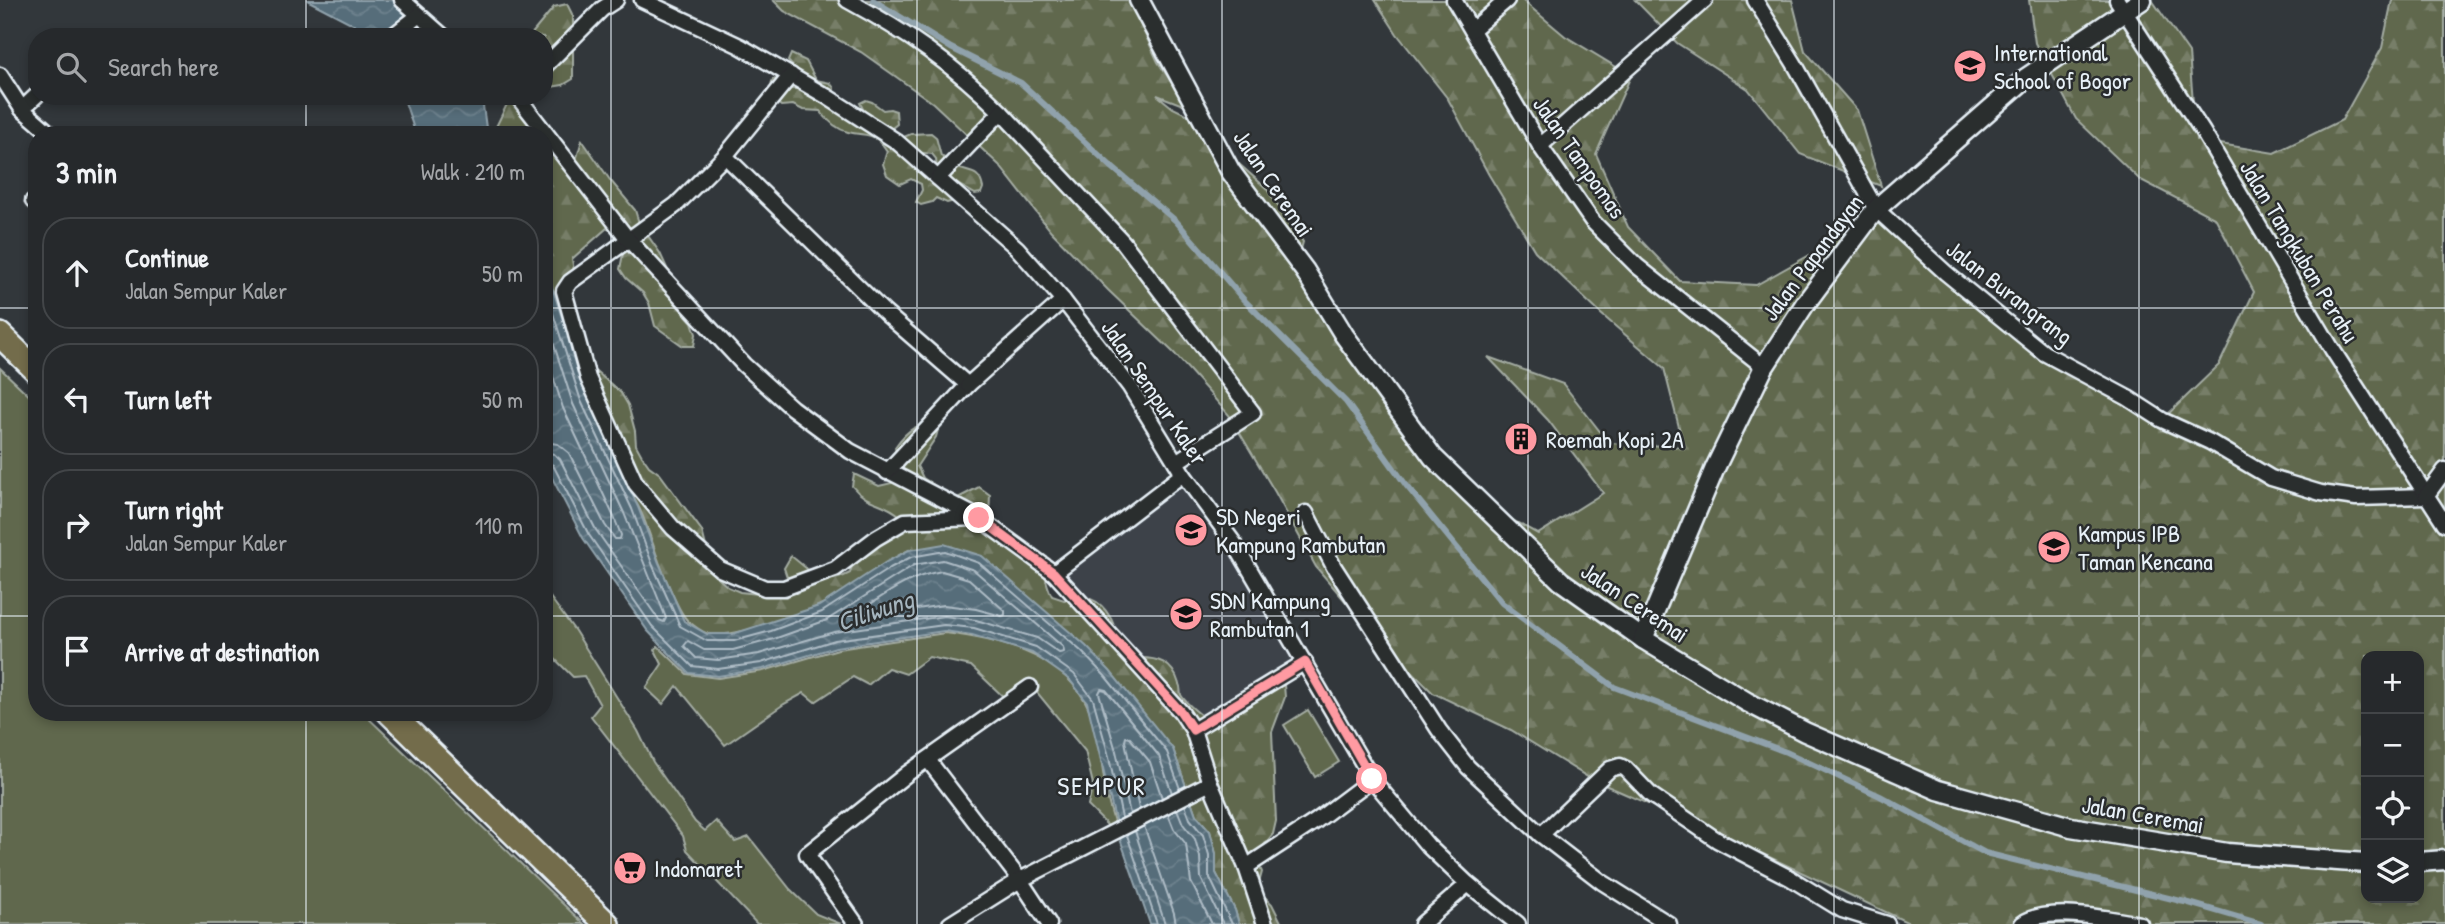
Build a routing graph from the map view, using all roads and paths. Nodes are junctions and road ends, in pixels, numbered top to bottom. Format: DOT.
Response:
graph roads {
  1 [pos="402,0"];
  2 [pos="616,0"];
  3 [pos="642,0"];
  4 [pos="847,0"];
  5 [pos="1139,0"];
  6 [pos="1454,0"];
  7 [pos="1507,0"];
  8 [pos="1705,0"];
  9 [pos="1755,0"];
  10 [pos="2142,0"];
  11 [pos="2120,5"];
  12 [pos="418,16"];
  13 [pos="403,28"];
  14 [pos="433,28"];
  15 [pos="1472,30"];
  16 [pos="553,58"];
  17 [pos="0,75"];
  18 [pos="791,75"];
  19 [pos="28,103"];
  20 [pos="524,105"];
  21 [pos="22,109"];
  22 [pos="1001,112"];
  23 [pos="42,126"];
  24 [pos="540,126"];
  25 [pos="553,142"];
  26 [pos="1540,146"];
  27 [pos="725,156"];
  28 [pos="938,177"];
  29 [pos="1876,209"];
  30 [pos="628,239"];
  31 [pos="1063,300"];
  32 [pos="0,335"];
  33 [pos="28,362"];
  34 [pos="1764,368"];
  35 [pos="968,385"];
  36 [pos="1179,468"];
  37 [pos="2445,470"];
  38 [pos="887,472"];
  39 [pos="2426,496"];
  40 [pos="1306,513"];
  41 [pos="979,518"];
  42 [pos="2445,524"];
  43 [pos="1054,573"];
  44 [pos="1643,639"];
  45 [pos="1305,662"];
  46 [pos="1030,687"];
  47 [pos="398,721"];
  48 [pos="1193,730"];
  49 [pos="928,760"];
  50 [pos="1372,779"];
  51 [pos="1210,782"];
  52 [pos="1541,835"];
  53 [pos="2445,860"];
  54 [pos="2424,862"];
  55 [pos="2361,863"];
  56 [pos="1246,867"];
  57 [pos="1020,880"];
  58 [pos="1468,884"];
  59 [pos="607,924"];
  60 [pos="856,924"];
  61 [pos="950,924"];
  62 [pos="1049,924"];
  63 [pos="1265,924"];
  64 [pos="1422,924"];
  65 [pos="1518,924"];
  66 [pos="1669,924"];
  67 [pos="1887,924"];
  68 [pos="2022,924"];
  69 [pos="2140,924"];
  1 -- 12 [label="street"];
  2 -- 16 [label="street"];
  3 -- 18 [label="street, Jalan Sempur Kaler"];
  4 -- 22 [label="street"];
  5 -- 44 [label="street, Jalan Ceremai"];
  6 -- 15 [label="street, Jalan Tampomas"];
  7 -- 15 [label="street"];
  8 -- 26 [label="street"];
  9 -- 29 [label="street, Jalan Burangrang"];
  10 -- 11 [label="street, Jalan Papandayan"];
  11 -- 29 [label="street, Jalan Papandayan"];
  11 -- 39 [label="street, Jalan Tangkuban Perahu"];
  12 -- 13 [label="street"];
  12 -- 14 [label="street"];
  15 -- 26 [label="street, Jalan Tampomas"];
  17 -- 21 [label="street"];
  18 -- 27 [label="street"];
  18 -- 28 [label="street, Jalan Sempur Kaler"];
  19 -- 21 [label="street"];
  20 -- 24 [label="street"];
  21 -- 23 [label="street"];
  22 -- 28 [label="street"];
  22 -- 36 [label="street"];
  25 -- 30 [label="street"];
  26 -- 34 [label="street, Jalan Tampomas"];
  27 -- 30 [label="street"];
  27 -- 35 [label="street"];
  28 -- 31 [label="street, Jalan Sempur Kaler"];
  29 -- 34 [label="street, Jalan Papandayan"];
  29 -- 39 [label="street, Jalan Burangrang"];
  30 -- 38 [label="street"];
  30 -- 41 [label="street"];
  31 -- 35 [label="street"];
  31 -- 36 [label="street, Jalan Sempur Kaler"];
  32 -- 33 [label="main road"];
  34 -- 44 [label="street, Jalan Papandayan"];
  35 -- 38 [label="street"];
  36 -- 43 [label="street"];
  36 -- 45 [label="street, Jalan Sempur Kaler"];
  37 -- 39 [label="street"];
  38 -- 41 [label="street"];
  39 -- 42 [label="street, Jalan Tangkuban Perahu"];
  40 -- 52 [label="street"];
  41 -- 43 [label="street"];
  43 -- 48 [label="street"];
  44 -- 55 [label="street, Jalan Ceremai"];
  45 -- 48 [label="street"];
  45 -- 50 [label="street, Jalan Sempur Kaler"];
  46 -- 49 [label="street"];
  47 -- 59 [label="main road"];
  48 -- 51 [label="street"];
  49 -- 57 [label="street"];
  49 -- 60 [label="street"];
  50 -- 56 [label="street"];
  50 -- 58 [label="street, Jalan Sempur Kaler"];
  51 -- 56 [label="street"];
  51 -- 57 [label="street"];
  52 -- 66 [label="street"];
  52 -- 67 [label="street"];
  53 -- 54 [label="street"];
  56 -- 63 [label="street"];
  57 -- 61 [label="street"];
  57 -- 62 [label="street"];
  58 -- 64 [label="street"];
  58 -- 65 [label="street, Jalan Sempur Kaler"];
  68 -- 69 [label="street"];
}
